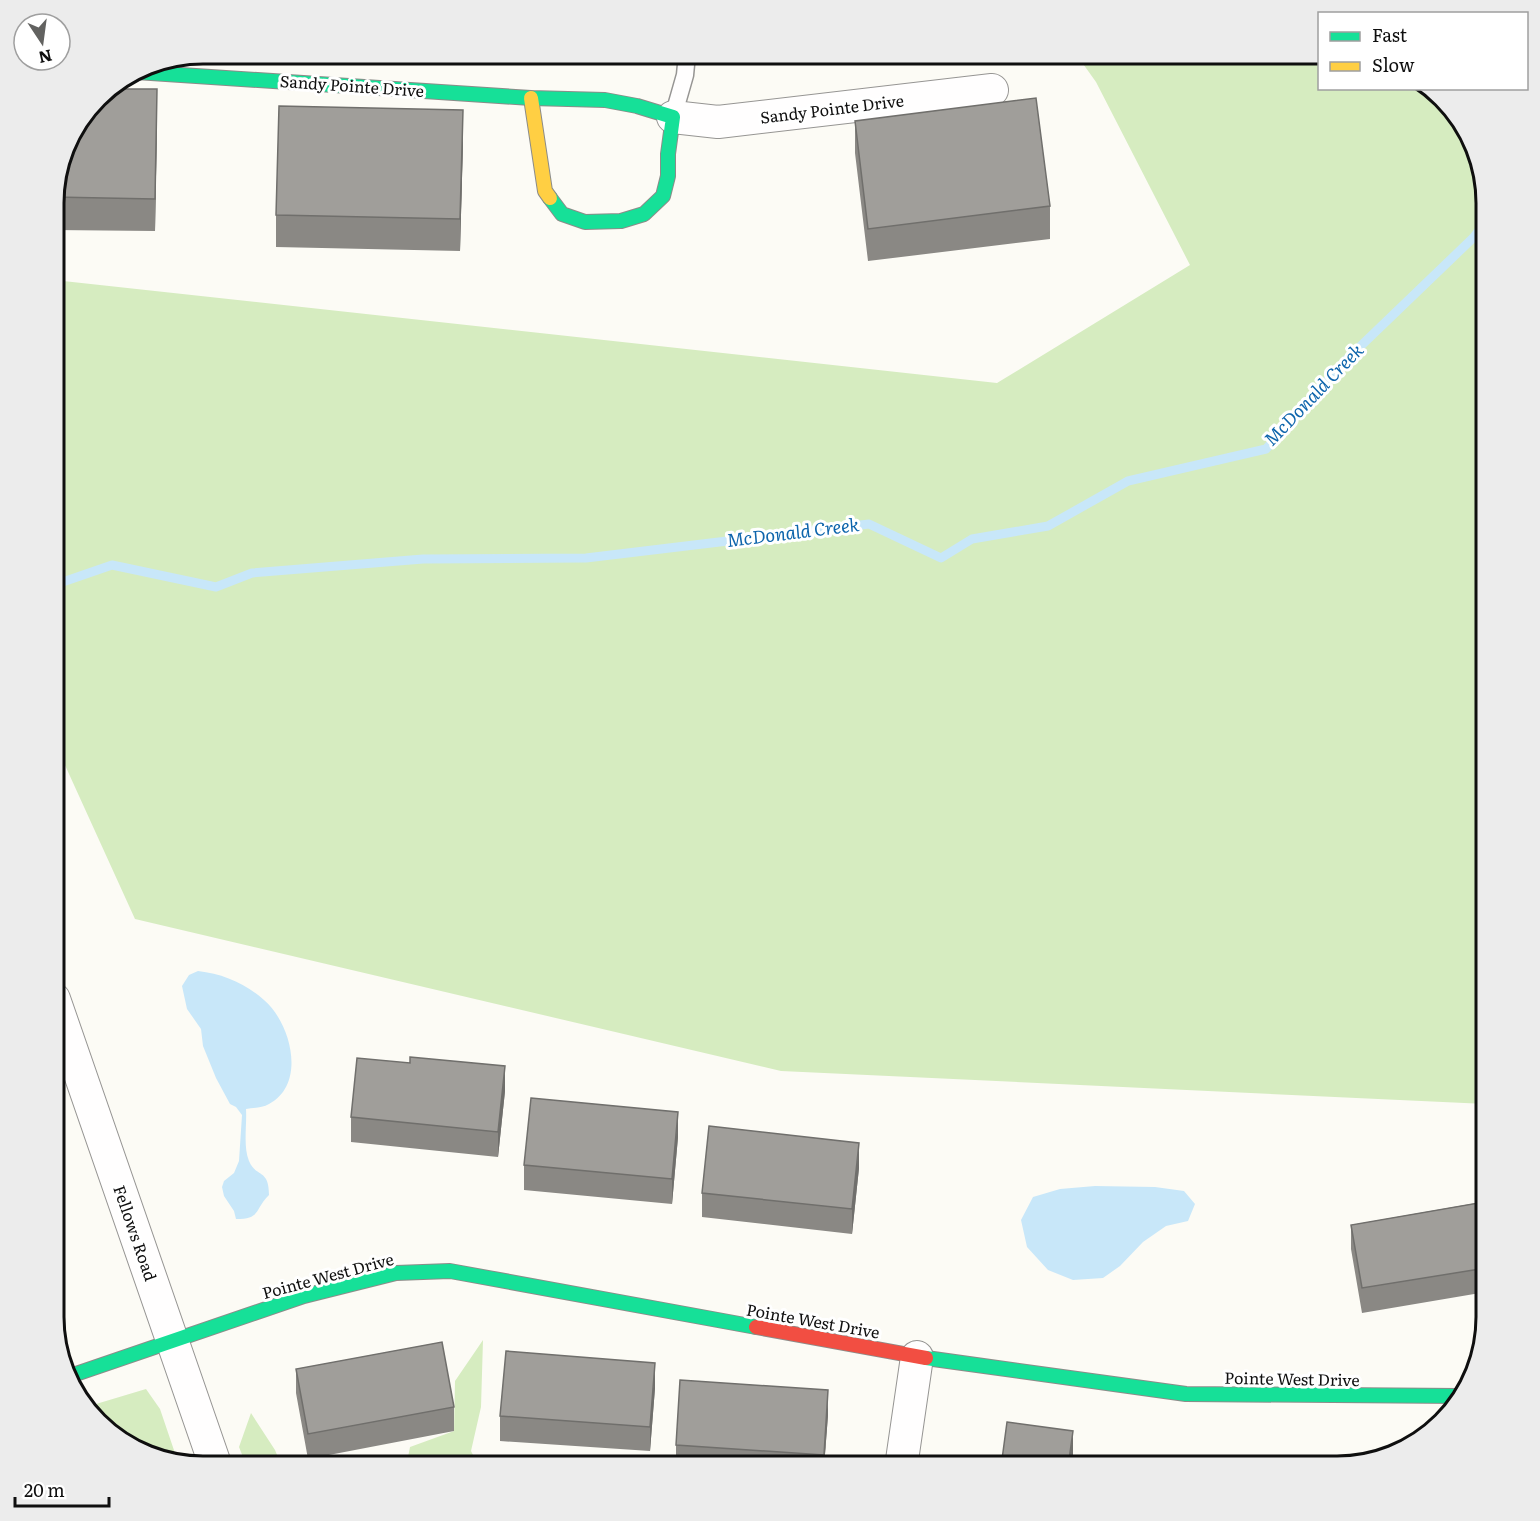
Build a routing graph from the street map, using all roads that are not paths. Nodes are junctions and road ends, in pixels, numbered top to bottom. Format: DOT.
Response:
graph roads {
  1 [pos="686,64"];
  2 [pos="155,73"];
  3 [pos="992,90"];
  4 [pos="531,98"];
  5 [pos="673,117"];
  6 [pos="64,1029"];
  7 [pos="173,1342"];
  8 [pos="916,1357"];
  9 [pos="76,1374"];
  10 [pos="1451,1396"];
  11 [pos="212,1456"];
  12 [pos="902,1456"];
  1 -- 5 [label="lane"];
  2 -- 4 [label="street, Sandy Pointe Drive"];
  3 -- 5 [label="street, Sandy Pointe Drive"];
  4 -- 5 [label="street, Sandy Pointe Drive"];
  4 -- 5 [label="street"];
  6 -- 7 [label="street, Fellows Road"];
  7 -- 8 [label="street, Pointe West Drive"];
  7 -- 9 [label="street, Pointe West Drive"];
  7 -- 11 [label="street, Fellows Road"];
  8 -- 10 [label="street, Pointe West Drive"];
  8 -- 12 [label="street"];
}
